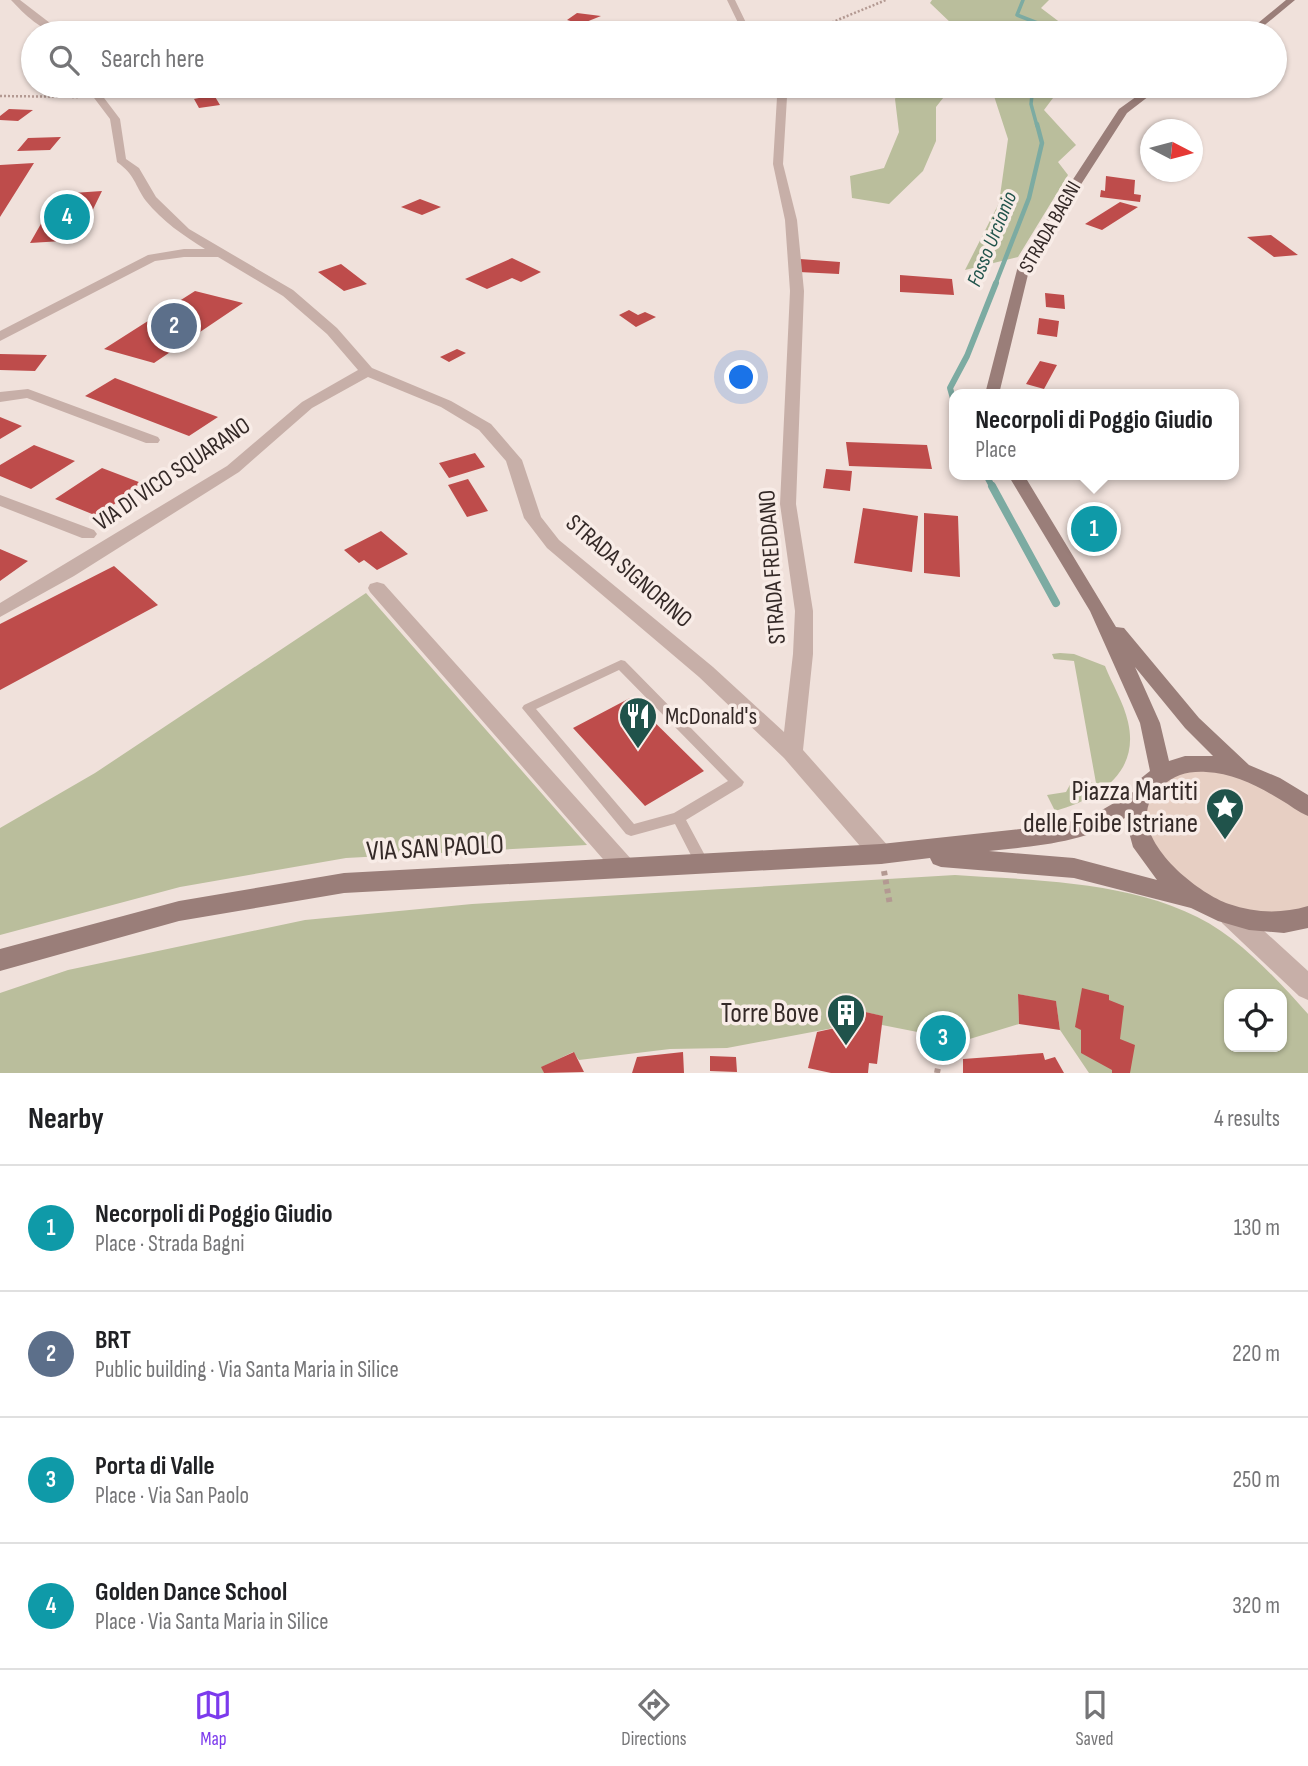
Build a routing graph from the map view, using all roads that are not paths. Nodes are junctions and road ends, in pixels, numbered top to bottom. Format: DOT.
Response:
graph roads {
  1 [pos="15,0"];
  2 [pos="731,0"];
  3 [pos="1291,0"];
  4 [pos="41,21"];
  5 [pos="741,21"];
  6 [pos="1265,21"];
  7 [pos="98,98"];
  8 [pos="782,98"];
  9 [pos="1141,98"];
  10 [pos="219,253"];
  11 [pos="0,337"];
  12 [pos="367,371"];
  13 [pos="993,389"];
  14 [pos="0,397"];
  15 [pos="152,440"];
  16 [pos="1019,480"];
  17 [pos="0,500"];
  18 [pos="88,534"];
  19 [pos="377,588"];
  20 [pos="0,611"];
  21 [pos="1099,611"];
  22 [pos="792,752"];
  23 [pos="1241,770"];
  24 [pos="1161,774"];
  25 [pos="1140,798"];
  26 [pos="1303,801"];
  27 [pos="678,818"];
  28 [pos="881,854"];
  29 [pos="702,863"];
  30 [pos="624,867"];
  31 [pos="1203,903"];
  32 [pos="1231,916"];
  33 [pos="1308,917"];
  34 [pos="0,960"];
  35 [pos="1308,988"];
  1 -- 4 [label="street"];
  2 -- 5 [label="street"];
  3 -- 6 [label="street"];
  7 -- 10 [label="street, STRADA SIGNORINO"];
  8 -- 22 [label="street, STRADA FREDDANO"];
  9 -- 13 [label="street, STRADA BAGNI"];
  10 -- 11 [label="street"];
  10 -- 12 [label="street, STRADA SIGNORINO"];
  12 -- 20 [label="street, VIA DI VICO SQUARANO"];
  12 -- 22 [label="street, STRADA SIGNORINO"];
  14 -- 15 [label="street"];
  16 -- 21 [label="street"];
  17 -- 18 [label="street"];
  19 -- 30 [label="street"];
  21 -- 23 [label="street"];
  21 -- 24 [label="street"];
  22 -- 28 [label="street, STRADA SIGNORINO"];
  23 -- 24 [label="street"];
  23 -- 26 [label="street"];
  24 -- 25 [label="street, VIA SAN PAOLO"];
  25 -- 28 [label="street, VIA SAN PAOLO"];
  25 -- 31 [label="street"];
  27 -- 27 [label="lane"];
  27 -- 29 [label="lane"];
  28 -- 29 [label="street, VIA SAN PAOLO"];
  28 -- 31 [label="street, VIA SAN PAOLO"];
  29 -- 30 [label="street, VIA SAN PAOLO"];
  30 -- 34 [label="street, VIA SAN PAOLO"];
  31 -- 32 [label="street"];
  32 -- 33 [label="street"];
  32 -- 35 [label="street"];
}
